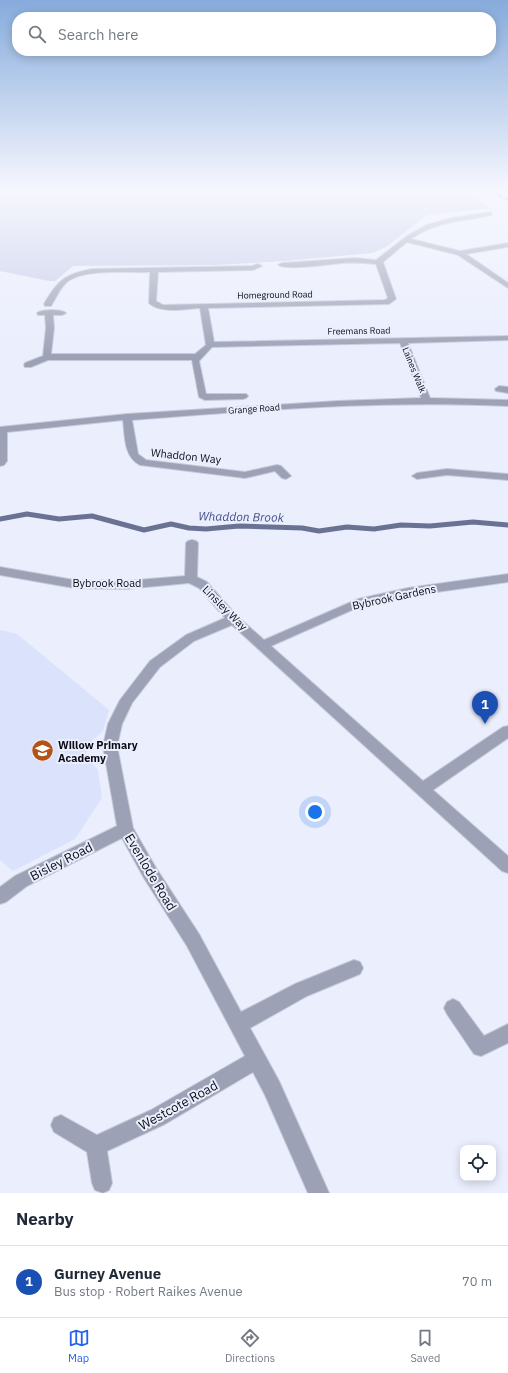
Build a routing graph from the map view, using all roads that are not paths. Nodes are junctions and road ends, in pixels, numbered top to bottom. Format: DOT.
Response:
graph roads {
  1 [pos="398,247"];
  2 [pos="434,247"];
  3 [pos="498,247"];
  4 [pos="460,253"];
  5 [pos="379,262"];
  6 [pos="282,265"];
  7 [pos="258,266"];
  8 [pos="154,270"];
  9 [pos="508,286"];
  10 [pos="48,304"];
  11 [pos="204,306"];
  12 [pos="62,313"];
  13 [pos="508,338"];
  14 [pos="402,341"];
  15 [pos="210,345"];
  16 [pos="47,357"];
  17 [pos="196,357"];
  18 [pos="28,365"];
  19 [pos="243,396"];
  20 [pos="426,400"];
  21 [pos="508,403"];
  22 [pos="127,417"];
  23 [pos="1,430"];
  24 [pos="279,457"];
  25 [pos="0,463"];
  26 [pos="277,468"];
  27 [pos="286,476"];
  28 [pos="417,476"];
  29 [pos="508,476"];
  30 [pos="192,543"];
  31 [pos="0,571"];
  32 [pos="508,578"];
  33 [pos="191,580"];
  34 [pos="233,619"];
  35 [pos="263,645"];
  36 [pos="508,731"];
  37 [pos="424,788"];
  38 [pos="125,829"];
  39 [pos="508,866"];
  40 [pos="0,896"];
  41 [pos="354,968"];
  42 [pos="452,1008"];
  43 [pos="238,1024"];
  44 [pos="508,1033"];
  45 [pos="257,1059"];
  46 [pos="61,1124"];
  47 [pos="96,1146"];
  48 [pos="102,1183"];
  49 [pos="318,1193"];
  1 -- 5 [label="street"];
  2 -- 4 [label="street"];
  3 -- 4 [label="street"];
  4 -- 9 [label="street"];
  5 -- 6 [label="street"];
  5 -- 11 [label="street, Homeground Road"];
  7 -- 8 [label="street"];
  8 -- 10 [label="street"];
  8 -- 11 [label="street, Homeground Road"];
  11 -- 15 [label="street"];
  12 -- 16 [label="street"];
  13 -- 14 [label="street, Freemans Road"];
  14 -- 15 [label="street, Freemans Road"];
  14 -- 20 [label="street, Laines Walk"];
  15 -- 17 [label="street"];
  16 -- 17 [label="street"];
  16 -- 18 [label="street"];
  17 -- 19 [label="street"];
  20 -- 21 [label="street, Grange Road"];
  20 -- 22 [label="street, Grange Road"];
  22 -- 23 [label="street, Grange Road"];
  22 -- 26 [label="street, Whaddon Way"];
  23 -- 25 [label="street"];
  24 -- 26 [label="street"];
  26 -- 27 [label="street"];
  28 -- 29 [label="street"];
  30 -- 33 [label="street, Linsley Way"];
  31 -- 33 [label="street, Bybrook Road"];
  32 -- 35 [label="street, Bybrook Gardens"];
  33 -- 34 [label="street, Linsley Way"];
  34 -- 35 [label="street, Linsley Way"];
  34 -- 38 [label="street, Evenlode Road"];
  35 -- 37 [label="street, Linsley Way"];
  36 -- 37 [label="street"];
  37 -- 39 [label="street, Linsley Way"];
  38 -- 40 [label="street, Bisley Road"];
  38 -- 43 [label="street, Evenlode Road"];
  41 -- 43 [label="street"];
  42 -- 44 [label="street"];
  43 -- 45 [label="street, Evenlode Road"];
  45 -- 47 [label="street, Westcote Road"];
  45 -- 49 [label="street, Evenlode Road"];
  46 -- 47 [label="street"];
  47 -- 48 [label="street"];
}
